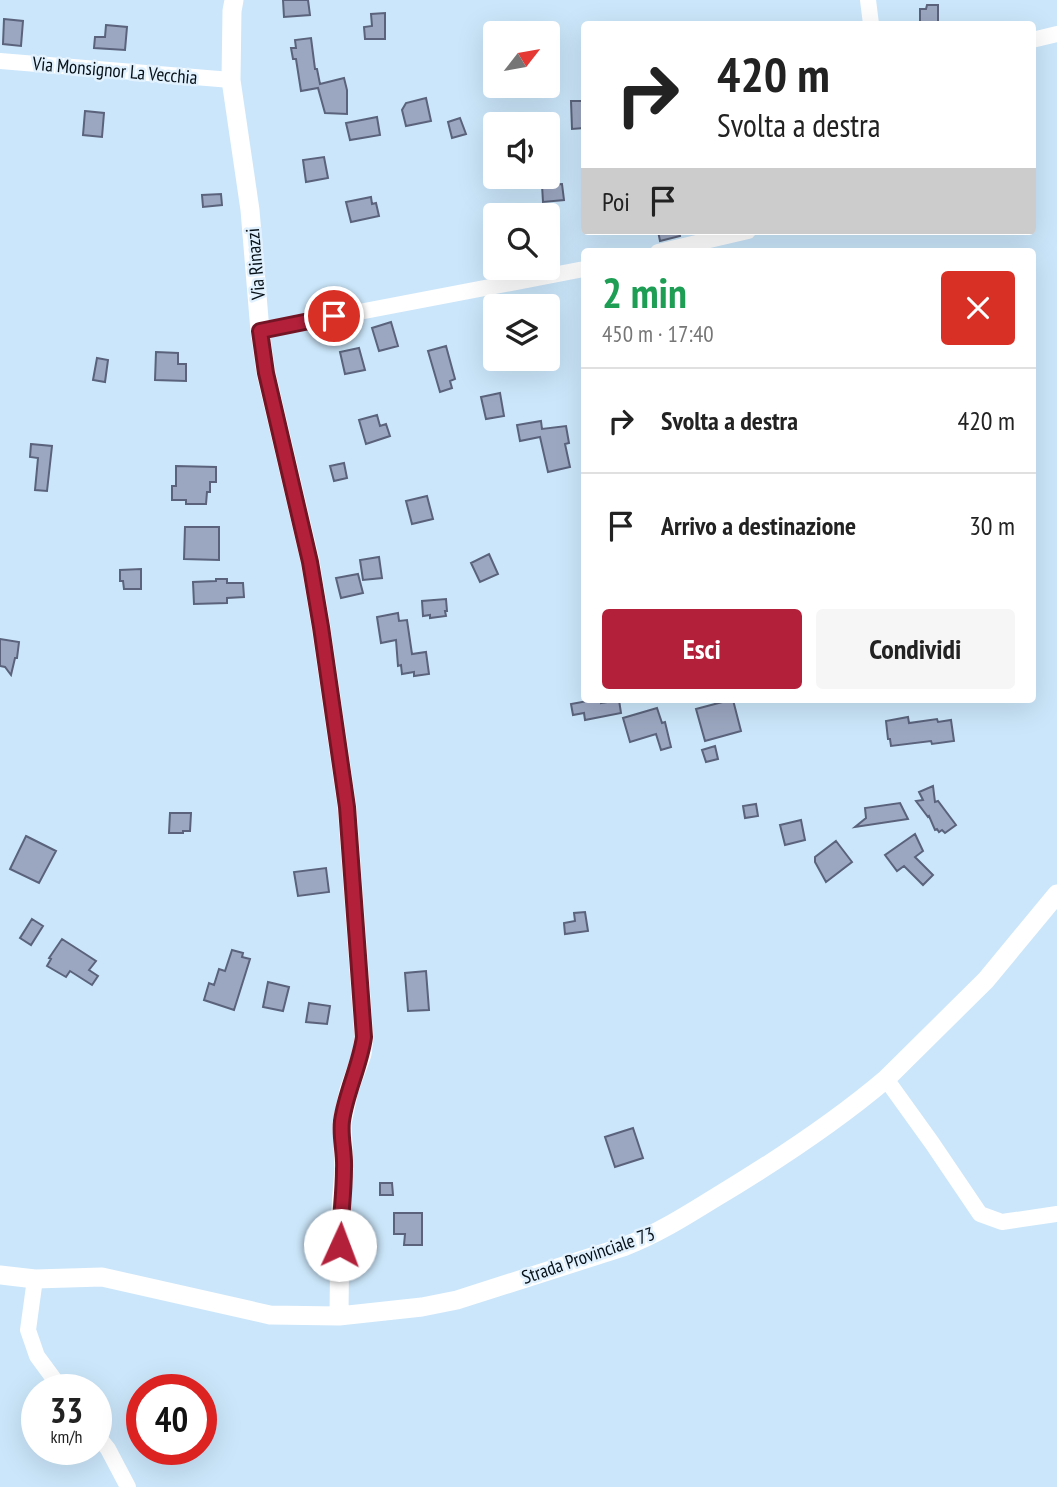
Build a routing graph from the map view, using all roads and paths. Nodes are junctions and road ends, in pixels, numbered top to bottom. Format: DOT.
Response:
graph roads {
  1 [pos="234,0"];
  2 [pos="868,0"];
  3 [pos="871,21"];
  4 [pos="1057,34"];
  5 [pos="1036,39"];
  6 [pos="0,61"];
  7 [pos="231,80"];
  8 [pos="731,235"];
  9 [pos="675,248"];
  10 [pos="581,270"];
  11 [pos="260,331"];
  12 [pos="1057,894"];
  13 [pos="886,1079"];
  14 [pos="1057,1214"];
  15 [pos="0,1275"];
  16 [pos="35,1279"];
  17 [pos="340,1316"];
  18 [pos="50,1374"];
  19 [pos="112,1457"];
  20 [pos="128,1487"];
  1 -- 7 [label="street, Via Rinazzi"];
  2 -- 3 [label="street"];
  4 -- 5 [label="street"];
  6 -- 7 [label="street, Via Monsignor La Vecchia"];
  7 -- 11 [label="street, Via Rinazzi"];
  8 -- 9 [label="street"];
  10 -- 11 [label="street"];
  11 -- 17 [label="street, Via Rinazzi"];
  12 -- 13 [label="street, Strada Provinciale 73"];
  13 -- 14 [label="street"];
  13 -- 17 [label="street, Strada Provinciale 73"];
  15 -- 16 [label="street, Strada Provinciale 73"];
  16 -- 17 [label="street, Strada Provinciale 73"];
  16 -- 18 [label="street"];
  19 -- 20 [label="street"];
}
